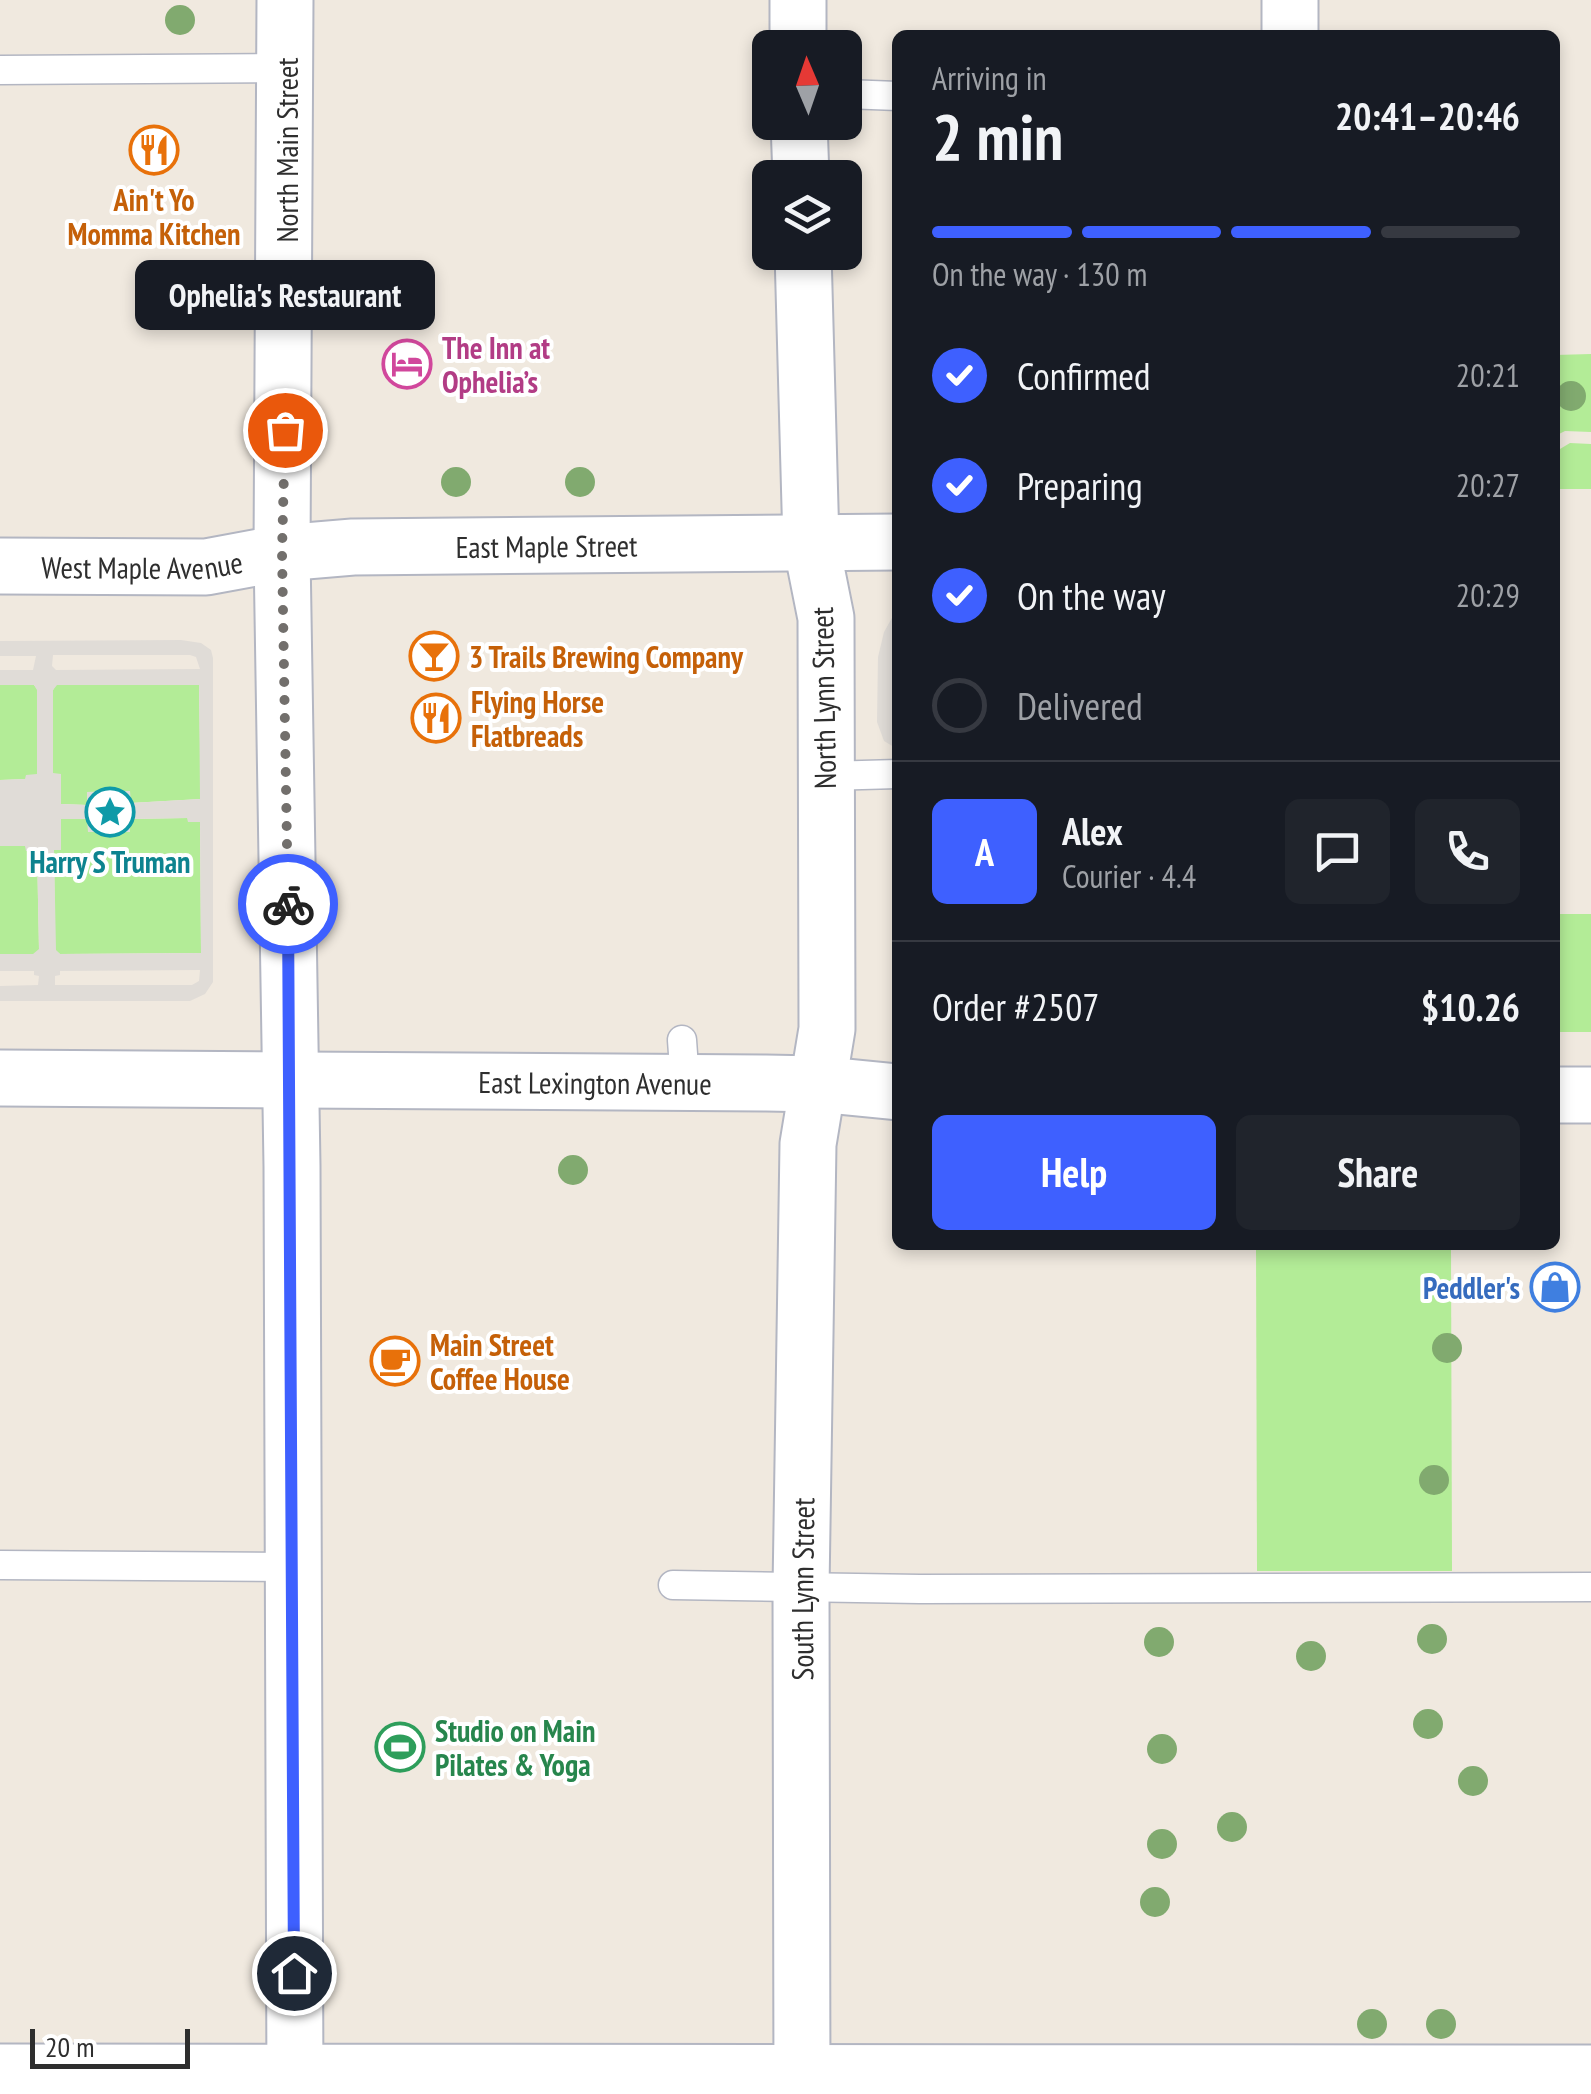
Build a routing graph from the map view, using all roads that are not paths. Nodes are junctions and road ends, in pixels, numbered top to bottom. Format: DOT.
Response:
graph roads {
  1 [pos="285,0"];
  2 [pos="798,0"];
  3 [pos="1290,0"];
  4 [pos="798,30"];
  5 [pos="1290,30"];
  6 [pos="287,68"];
  7 [pos="0,70"];
  8 [pos="862,95"];
  9 [pos="892,96"];
  10 [pos="803,270"];
  11 [pos="892,542"];
  12 [pos="811,543"];
  13 [pos="282,552"];
  14 [pos="0,566"];
  15 [pos="892,774"];
  16 [pos="826,776"];
  17 [pos="0,1078"];
  18 [pos="291,1081"];
  19 [pos="817,1084"];
  20 [pos="892,1091"];
  21 [pos="1560,1095"];
  22 [pos="1591,1095"];
  23 [pos="0,1565"];
  24 [pos="294,1566"];
  25 [pos="672,1586"];
  26 [pos="1591,1587"];
  27 [pos="801,1589"];
  28 [pos="0,2072"];
  29 [pos="1591,2073"];
  30 [pos="295,2084"];
  31 [pos="802,2084"];
  1 -- 6 [label="street, North Main Street"];
  2 -- 4 [label="street"];
  3 -- 5 [label="street"];
  6 -- 7 [label="lane"];
  6 -- 13 [label="street, North Main Street"];
  8 -- 9 [label="lane"];
  10 -- 12 [label="street, North Lynn Street"];
  11 -- 12 [label="street, East Maple Street"];
  12 -- 13 [label="street, East Maple Street"];
  12 -- 16 [label="street, North Lynn Street"];
  13 -- 14 [label="street, West Maple Avenue"];
  13 -- 18 [label="street, North Main Street"];
  15 -- 16 [label="lane"];
  16 -- 19 [label="street, North Lynn Street"];
  17 -- 18 [label="street, East Lexington Avenue"];
  18 -- 19 [label="street, East Lexington Avenue"];
  18 -- 24 [label="street, North Main Street"];
  19 -- 20 [label="street, East Lexington Avenue"];
  19 -- 27 [label="street, South Lynn Street"];
  21 -- 22 [label="street"];
  23 -- 24 [label="lane"];
  24 -- 30 [label="street, North Main Street"];
  25 -- 27 [label="lane"];
  26 -- 27 [label="lane"];
  27 -- 31 [label="street, South Lynn Street"];
  28 -- 30 [label="street"];
  29 -- 31 [label="street"];
  30 -- 31 [label="street"];
}
